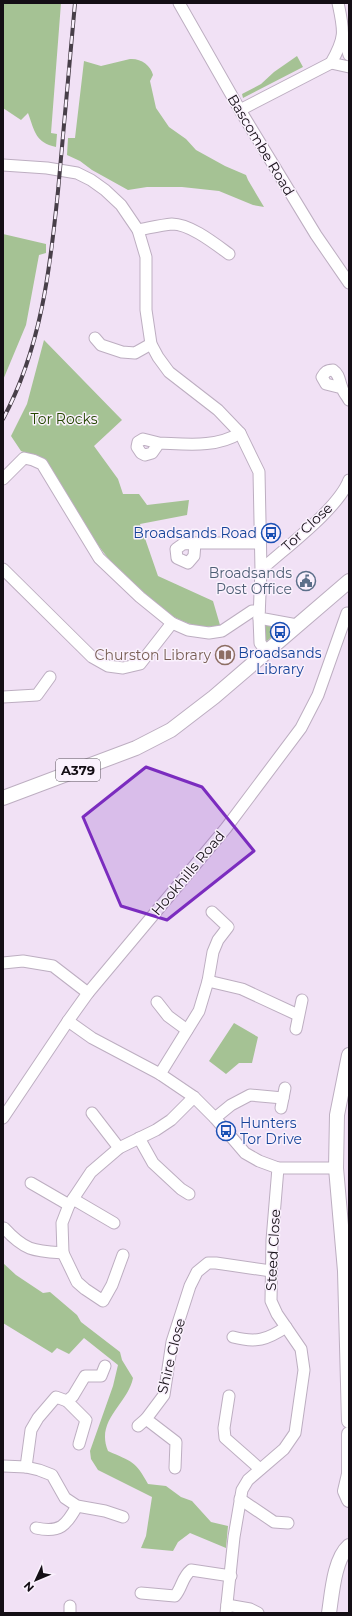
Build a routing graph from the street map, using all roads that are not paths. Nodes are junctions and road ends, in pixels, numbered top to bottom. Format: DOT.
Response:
graph roads {
  1 [pos="179,3"];
  2 [pos="338,3"];
  3 [pos="344,35"];
  4 [pos="349,55"];
  5 [pos="331,63"];
  6 [pos="349,67"];
  7 [pos="240,110"];
  8 [pos="3,165"];
  9 [pos="138,230"];
  10 [pos="229,254"];
  11 [pos="349,283"];
  12 [pos="95,338"];
  13 [pos="151,344"];
  14 [pos="342,388"];
  15 [pos="349,400"];
  16 [pos="240,433"];
  17 [pos="159,443"];
  18 [pos="3,479"];
  19 [pos="349,480"];
  20 [pos="195,543"];
  21 [pos="260,543"];
  22 [pos="3,569"];
  23 [pos="261,570"];
  24 [pos="349,580"];
  25 [pos="347,613"];
  26 [pos="259,614"];
  27 [pos="172,623"];
  28 [pos="297,625"];
  29 [pos="267,652"];
  30 [pos="50,677"];
  31 [pos="3,697"];
  32 [pos="3,798"];
  33 [pos="212,912"];
  34 [pos="3,963"];
  35 [pos="208,981"];
  36 [pos="88,993"];
  37 [pos="302,1000"];
  38 [pos="157,1002"];
  39 [pos="298,1015"];
  40 [pos="68,1020"];
  41 [pos="296,1029"];
  42 [pos="187,1030"];
  43 [pos="349,1055"];
  44 [pos="160,1074"];
  45 [pos="194,1097"];
  46 [pos="283,1098"];
  47 [pos="92,1113"];
  48 [pos="4,1114"];
  49 [pos="216,1118"];
  50 [pos="139,1138"];
  51 [pos="119,1148"];
  52 [pos="278,1168"];
  53 [pos="336,1168"];
  54 [pos="31,1184"];
  55 [pos="174,1198"];
  56 [pos="71,1202"];
  57 [pos="114,1223"];
  58 [pos="3,1230"];
  59 [pos="63,1253"];
  60 [pos="123,1255"];
  61 [pos="271,1271"];
  62 [pos="286,1327"];
  63 [pos="233,1337"];
  64 [pos="105,1366"];
  65 [pos="229,1396"];
  66 [pos="67,1401"];
  67 [pos="349,1421"];
  68 [pos="349,1434"];
  69 [pos="79,1444"];
  70 [pos="3,1466"];
  71 [pos="26,1467"];
  72 [pos="175,1468"];
  73 [pos="260,1470"];
  74 [pos="349,1474"];
  75 [pos="240,1499"];
  76 [pos="349,1500"];
  77 [pos="77,1506"];
  78 [pos="123,1516"];
  79 [pos="288,1523"];
  80 [pos="36,1528"];
  81 [pos="349,1546"];
  82 [pos="349,1562"];
  83 [pos="336,1572"];
  84 [pos="231,1576"];
  85 [pos="141,1593"];
  86 [pos="227,1609"];
  87 [pos="258,1613"];
  88 [pos="329,1613"];
  1 -- 7 [label="street, Bascombe Road"];
  2 -- 3 [label="street"];
  3 -- 4 [label="street"];
  3 -- 5 [label="street"];
  5 -- 6 [label="street"];
  5 -- 7 [label="street"];
  7 -- 11 [label="street, Bascombe Road"];
  8 -- 9 [label="street"];
  9 -- 10 [label="street"];
  9 -- 13 [label="street"];
  12 -- 13 [label="street"];
  13 -- 16 [label="street"];
  14 -- 15 [label="street"];
  16 -- 17 [label="street"];
  16 -- 21 [label="street"];
  18 -- 27 [label="street"];
  19 -- 23 [label="street, Tor Close"];
  20 -- 21 [label="street"];
  21 -- 23 [label="street"];
  22 -- 27 [label="street"];
  23 -- 26 [label="street"];
  24 -- 28 [label="main road, A379"];
  25 -- 36 [label="street, Hookhills Road"];
  26 -- 27 [label="street"];
  26 -- 28 [label="street"];
  26 -- 29 [label="street"];
  28 -- 29 [label="main road, A379"];
  29 -- 32 [label="main road, A379"];
  30 -- 31 [label="street"];
  33 -- 35 [label="street"];
  34 -- 36 [label="street"];
  35 -- 39 [label="street"];
  35 -- 42 [label="street"];
  36 -- 40 [label="street, Hookhills Road"];
  37 -- 39 [label="street"];
  38 -- 42 [label="street"];
  39 -- 41 [label="street"];
  40 -- 44 [label="street"];
  40 -- 48 [label="street, Hookhills Road"];
  42 -- 44 [label="street"];
  43 -- 53 [label="main road"];
  44 -- 45 [label="street"];
  45 -- 49 [label="street"];
  45 -- 50 [label="street"];
  46 -- 49 [label="street"];
  47 -- 51 [label="street"];
  49 -- 52 [label="street"];
  50 -- 51 [label="street"];
  50 -- 55 [label="street"];
  51 -- 56 [label="street"];
  52 -- 53 [label="street"];
  52 -- 61 [label="street, Steed Close"];
  53 -- 67 [label="main road"];
  54 -- 56 [label="street"];
  56 -- 57 [label="street"];
  56 -- 59 [label="street"];
  58 -- 59 [label="street"];
  59 -- 60 [label="street"];
  61 -- 62 [label="street, Steed Close"];
  61 -- 72 [label="street, Shire Close"];
  62 -- 63 [label="street"];
  62 -- 73 [label="street, Steed Close"];
  64 -- 66 [label="street"];
  65 -- 73 [label="street"];
  66 -- 69 [label="street"];
  66 -- 71 [label="street"];
  68 -- 74 [label="main road"];
  70 -- 71 [label="street"];
  71 -- 77 [label="street"];
  73 -- 75 [label="street, Steed Close"];
  74 -- 76 [label="main road"];
  75 -- 79 [label="street"];
  75 -- 84 [label="street, Steed Close"];
  77 -- 78 [label="street"];
  77 -- 80 [label="street"];
  81 -- 83 [label="main road"];
  82 -- 83 [label="main road"];
  83 -- 88 [label="main road"];
  84 -- 85 [label="street"];
  84 -- 86 [label="street, Steed Close"];
  86 -- 87 [label="street, Steed Close"];
}
